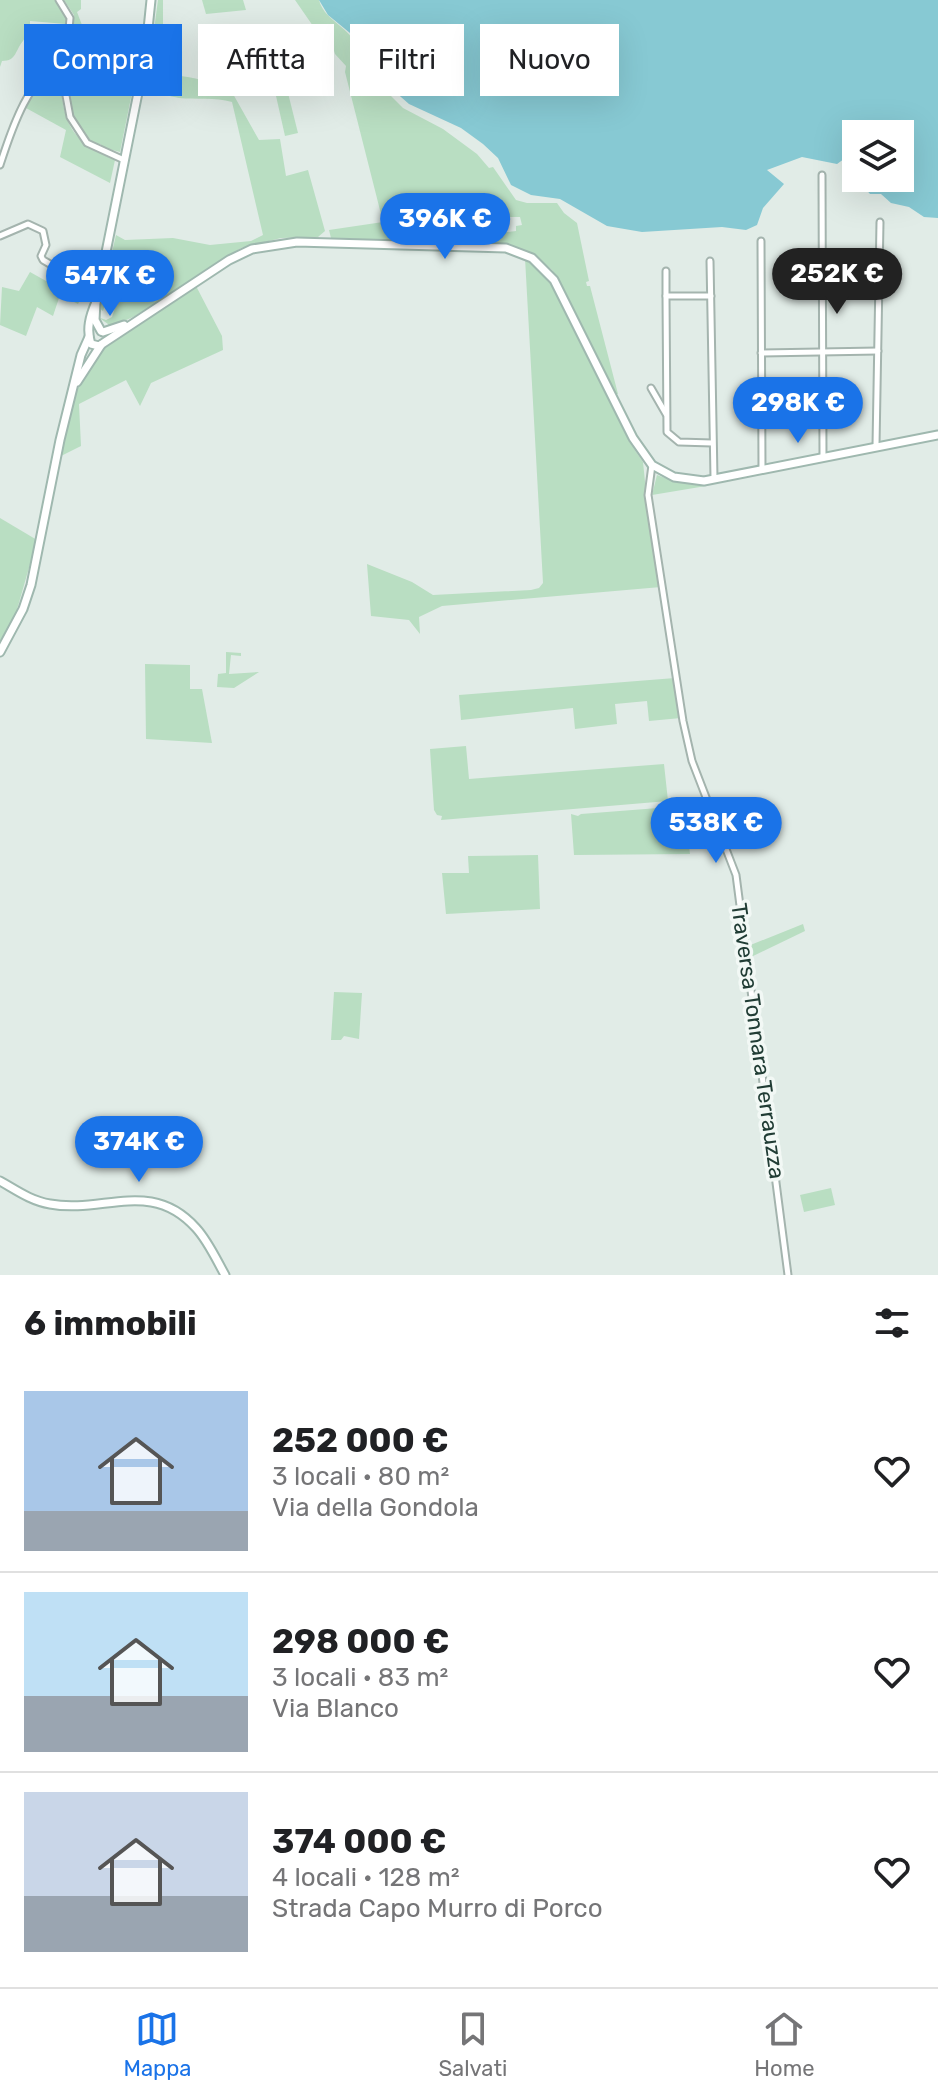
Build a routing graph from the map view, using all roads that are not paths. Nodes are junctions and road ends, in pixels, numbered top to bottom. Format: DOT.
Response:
graph roads {
  1 [pos="59,0"];
  2 [pos="151,0"];
  3 [pos="69,24"];
  4 [pos="30,96"];
  5 [pos="65,96"];
  6 [pos="124,160"];
  7 [pos="0,165"];
  8 [pos="822,175"];
  9 [pos="880,222"];
  10 [pos="0,236"];
  11 [pos="761,241"];
  12 [pos="710,261"];
  13 [pos="666,271"];
  14 [pos="98,292"];
  15 [pos="666,296"];
  16 [pos="711,296"];
  17 [pos="96,302"];
  18 [pos="141,318"];
  19 [pos="102,332"];
  20 [pos="90,335"];
  21 [pos="103,344"];
  22 [pos="878,351"];
  23 [pos="823,352"];
  24 [pos="761,353"];
  25 [pos="651,388"];
  26 [pos="73,391"];
  27 [pos="667,415"];
  28 [pos="938,435"];
  29 [pos="712,443"];
  30 [pos="876,446"];
  31 [pos="823,456"];
  32 [pos="652,465"];
  33 [pos="762,468"];
  34 [pos="714,478"];
  35 [pos="0,652"];
  36 [pos="0,1181"];
  37 [pos="225,1275"];
  38 [pos="788,1275"];
  1 -- 3 [label="street"];
  2 -- 6 [label="street"];
  4 -- 7 [label="street"];
  5 -- 6 [label="street"];
  6 -- 14 [label="street"];
  8 -- 23 [label="street"];
  9 -- 22 [label="street"];
  10 -- 14 [label="street"];
  11 -- 24 [label="street"];
  12 -- 16 [label="street"];
  13 -- 15 [label="street"];
  14 -- 17 [label="street"];
  15 -- 16 [label="street"];
  15 -- 27 [label="street"];
  16 -- 29 [label="street"];
  17 -- 19 [label="street"];
  17 -- 20 [label="street"];
  18 -- 19 [label="street"];
  18 -- 21 [label="street"];
  18 -- 32 [label="street"];
  19 -- 20 [label="street"];
  19 -- 21 [label="street"];
  20 -- 21 [label="street"];
  20 -- 26 [label="street"];
  21 -- 26 [label="street"];
  22 -- 23 [label="street"];
  22 -- 30 [label="street"];
  23 -- 24 [label="street"];
  23 -- 31 [label="street"];
  24 -- 33 [label="street"];
  25 -- 27 [label="street"];
  26 -- 35 [label="street"];
  27 -- 29 [label="street"];
  28 -- 30 [label="street"];
  29 -- 34 [label="street"];
  30 -- 31 [label="street"];
  31 -- 33 [label="street"];
  32 -- 34 [label="street"];
  32 -- 38 [label="street, Traversa Tonnara Terrauzza"];
  33 -- 34 [label="street"];
  36 -- 37 [label="street"];
}
